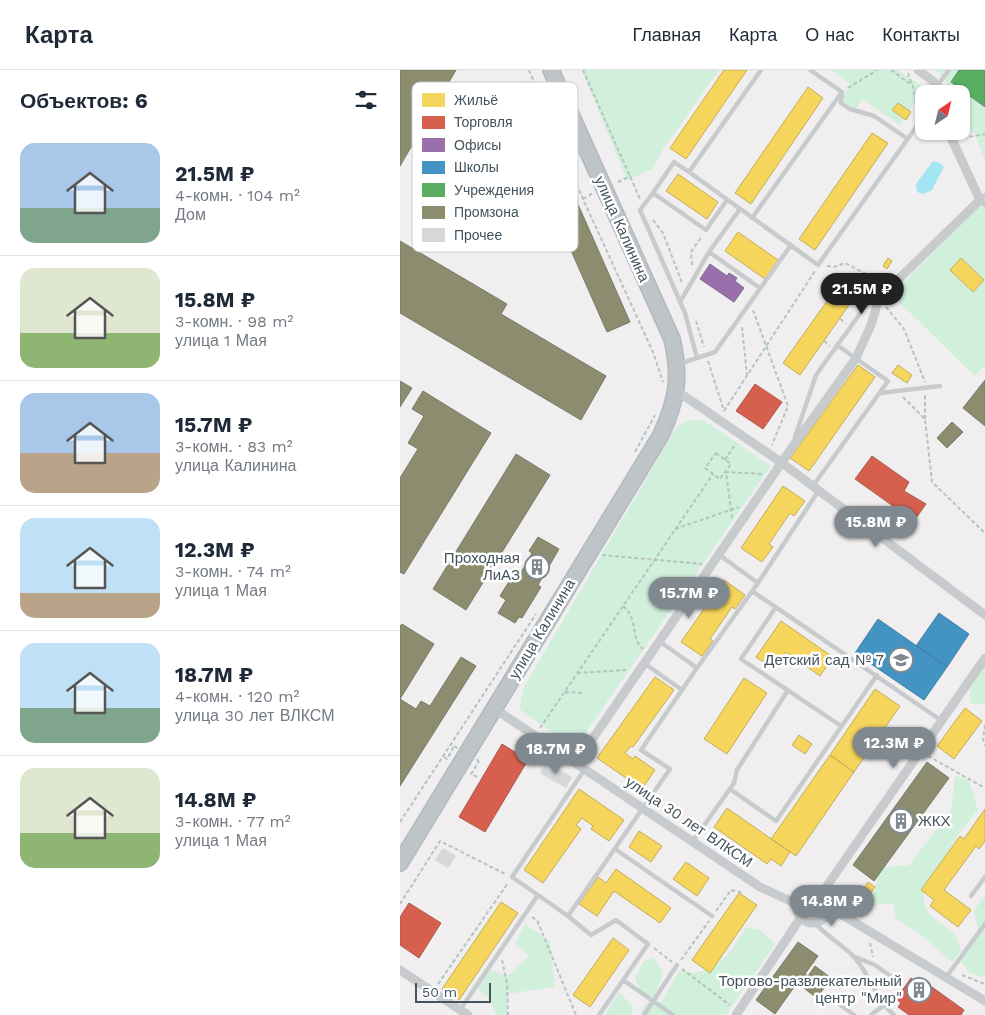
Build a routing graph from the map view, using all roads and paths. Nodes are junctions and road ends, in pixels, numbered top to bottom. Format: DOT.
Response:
graph roads {
  1 [pos="529,70"];
  2 [pos="551,70"];
  3 [pos="761,70"];
  4 [pos="810,70"];
  5 [pos="877,70"];
  6 [pos="891,70"];
  7 [pos="949,70"];
  8 [pos="913,71"];
  9 [pos="534,82"];
  10 [pos="556,82"];
  11 [pos="931,85"];
  12 [pos="941,85"];
  13 [pos="913,86"];
  14 [pos="842,92"];
  15 [pos="915,96"];
  16 [pos="915,128"];
  17 [pos="578,130"];
  18 [pos="985,134"];
  19 [pos="970,137"];
  20 [pos="908,139"];
  21 [pos="952,140"];
  22 [pos="689,172"];
  23 [pos="631,176"];
  24 [pos="618,182"];
  25 [pos="578,187"];
  26 [pos="653,193"];
  27 [pos="594,194"];
  28 [pos="583,199"];
  29 [pos="727,200"];
  30 [pos="983,200"];
  31 [pos="740,209"];
  32 [pos="752,218"];
  33 [pos="791,245"];
  34 [pos="709,252"];
  35 [pos="818,265"];
  36 [pos="760,288"];
  37 [pos="882,295"];
  38 [pos="680,302"];
  39 [pos="753,310"];
  40 [pos="742,326"];
  41 [pos="837,345"];
  42 [pos="766,349"];
  43 [pos="697,358"];
  44 [pos="856,358"];
  45 [pos="678,365"];
  46 [pos="711,371"];
  47 [pos="747,377"];
  48 [pos="940,386"];
  49 [pos="925,388"];
  50 [pos="671,390"];
  51 [pos="898,391"];
  52 [pos="880,392"];
  53 [pos="657,411"];
  54 [pos="925,419"];
  55 [pos="738,440"];
  56 [pos="772,445"];
  57 [pos="793,446"];
  58 [pos="634,454"];
  59 [pos="725,460"];
  60 [pos="782,463"];
  61 [pos="726,472"];
  62 [pos="713,474"];
  63 [pos="766,474"];
  64 [pos="816,488"];
  65 [pos="744,506"];
  66 [pos="731,510"];
  67 [pos="892,512"];
  68 [pos="732,522"];
  69 [pos="882,526"];
  70 [pos="675,529"];
  71 [pos="985,533"];
  72 [pos="600,554"];
  73 [pos="718,554"];
  74 [pos="654,561"];
  75 [pos="704,564"];
  76 [pos="758,583"];
  77 [pos="752,591"];
  78 [pos="623,606"];
  79 [pos="776,607"];
  80 [pos="540,608"];
  81 [pos="985,615"];
  82 [pos="659,641"];
  83 [pos="645,650"];
  84 [pos="985,658"];
  85 [pos="644,663"];
  86 [pos="697,668"];
  87 [pos="626,670"];
  88 [pos="577,673"];
  89 [pos="876,675"];
  90 [pos="682,690"];
  91 [pos="788,690"];
  92 [pos="565,692"];
  93 [pos="583,693"];
  94 [pos="494,709"];
  95 [pos="942,721"];
  96 [pos="985,725"];
  97 [pos="841,726"];
  98 [pos="985,731"];
  99 [pos="534,736"];
  100 [pos="985,746"];
  101 [pos="923,753"];
  102 [pos="444,757"];
  103 [pos="576,763"];
  104 [pos="586,769"];
  105 [pos="477,777"];
  106 [pos="985,788"];
  107 [pos="730,789"];
  108 [pos="643,807"];
  109 [pos="400,822"];
  110 [pos="693,841"];
  111 [pos="615,849"];
  112 [pos="400,863"];
  113 [pos="512,877"];
  114 [pos="985,877"];
  115 [pos="822,893"];
  116 [pos="538,895"];
  117 [pos="971,896"];
  118 [pos="400,904"];
  119 [pos="797,904"];
  120 [pos="829,907"];
  121 [pos="526,912"];
  122 [pos="568,916"];
  123 [pos="712,916"];
  124 [pos="801,917"];
  125 [pos="815,923"];
  126 [pos="985,924"];
  127 [pos="869,940"];
  128 [pos="648,944"];
  129 [pos="501,951"];
  130 [pos="854,957"];
  131 [pos="677,965"];
  132 [pos="875,965"];
  133 [pos="400,970"];
  134 [pos="947,976"];
  135 [pos="623,980"];
  136 [pos="899,982"];
  137 [pos="434,990"];
  138 [pos="826,995"];
  139 [pos="653,1001"];
  140 [pos="985,1001"];
  141 [pos="731,1006"];
  142 [pos="882,1006"];
  143 [pos="465,1014"];
  144 [pos="508,1015"];
  145 [pos="576,1015"];
  146 [pos="599,1015"];
  147 [pos="644,1015"];
  148 [pos="673,1015"];
  149 [pos="736,1015"];
  150 [pos="854,1015"];
  151 [pos="871,1015"];
  152 [pos="894,1015"];
  1 -- 9 [label="path"];
  2 -- 10 [label="highway, улица Калинина"];
  3 -- 22 [label="lane"];
  4 -- 14 [label="lane"];
  5 -- 14 [label="path"];
  6 -- 13 [label="path"];
  7 -- 12 [label="lane"];
  8 -- 11 [label="street"];
  8 -- 13 [label="path"];
  13 -- 15 [label="path"];
  14 -- 20 [label="lane"];
  14 -- 32 [label="lane"];
  16 -- 20 [label="lane"];
  17 -- 45 [label="highway, улица Калинина"];
  18 -- 19 [label="path"];
  20 -- 35 [label="lane"];
  21 -- 30 [label="street"];
  22 -- 26 [label="lane"];
  22 -- 29 [label="lane"];
  23 -- 24 [label="path"];
  25 -- 28 [label="path"];
  26 -- 29 [label="lane"];
  26 -- 38 [label="lane"];
  27 -- 28 [label="path"];
  28 -- 50 [label="path"];
  29 -- 31 [label="lane"];
  30 -- 37 [label="street"];
  31 -- 32 [label="lane"];
  31 -- 34 [label="lane"];
  32 -- 33 [label="lane"];
  33 -- 35 [label="lane"];
  33 -- 36 [label="lane"];
  34 -- 36 [label="lane"];
  34 -- 38 [label="lane"];
  35 -- 37 [label="path"];
  35 -- 42 [label="path"];
  36 -- 43 [label="lane"];
  37 -- 41 [label="lane"];
  37 -- 44 [label="street"];
  37 -- 49 [label="path"];
  38 -- 43 [label="lane"];
  39 -- 42 [label="path"];
  40 -- 47 [label="path"];
  41 -- 44 [label="lane"];
  41 -- 57 [label="lane"];
  42 -- 47 [label="path"];
  42 -- 56 [label="path"];
  43 -- 45 [label="lane"];
  44 -- 52 [label="lane"];
  44 -- 57 [label="street"];
  45 -- 50 [label="highway, улица Калинина"];
  46 -- 47 [label="path"];
  48 -- 49 [label="lane"];
  49 -- 51 [label="lane"];
  49 -- 54 [label="path"];
  50 -- 60 [label="street"];
  50 -- 94 [label="highway, улица Калинина"];
  51 -- 52 [label="lane"];
  51 -- 54 [label="path"];
  52 -- 64 [label="lane"];
  53 -- 58 [label="path"];
  54 -- 71 [label="path"];
  55 -- 59 [label="path"];
  57 -- 60 [label="street"];
  59 -- 61 [label="path"];
  59 -- 62 [label="path"];
  60 -- 64 [label="street"];
  60 -- 73 [label="street"];
  61 -- 62 [label="path"];
  61 -- 63 [label="path"];
  61 -- 66 [label="path"];
  62 -- 70 [label="path"];
  64 -- 76 [label="lane"];
  64 -- 81 [label="street"];
  65 -- 66 [label="path"];
  66 -- 68 [label="path"];
  66 -- 70 [label="path"];
  67 -- 69 [label="path"];
  70 -- 74 [label="path"];
  72 -- 74 [label="path"];
  73 -- 76 [label="lane"];
  73 -- 82 [label="street"];
  74 -- 75 [label="path"];
  74 -- 78 [label="path"];
  76 -- 77 [label="lane"];
  77 -- 79 [label="lane"];
  77 -- 86 [label="lane"];
  78 -- 83 [label="path"];
  78 -- 88 [label="path"];
  79 -- 89 [label="lane"];
  79 -- 91 [label="lane"];
  80 -- 102 [label="path"];
  82 -- 85 [label="street"];
  82 -- 86 [label="lane"];
  84 -- 95 [label="street"];
  85 -- 90 [label="lane"];
  85 -- 103 [label="street"];
  86 -- 90 [label="lane"];
  87 -- 88 [label="path"];
  88 -- 92 [label="path"];
  89 -- 95 [label="lane"];
  89 -- 97 [label="lane"];
  90 -- 108 [label="lane"];
  91 -- 97 [label="lane"];
  91 -- 107 [label="lane"];
  92 -- 93 [label="path"];
  92 -- 99 [label="path"];
  94 -- 99 [label="street, улица 30 лет ВЛКСМ"];
  94 -- 112 [label="highway, улица Калинина"];
  95 -- 115 [label="street"];
  96 -- 98 [label="path"];
  97 -- 107 [label="lane"];
  98 -- 100 [label="path"];
  99 -- 103 [label="street, улица 30 лет ВЛКСМ"];
  101 -- 106 [label="path"];
  102 -- 105 [label="path, bridge"];
  102 -- 109 [label="path"];
  103 -- 104 [label="street, улица 30 лет ВЛКСМ"];
  104 -- 108 [label="street, улица 30 лет ВЛКСМ"];
  104 -- 113 [label="lane"];
  107 -- 110 [label="lane"];
  108 -- 110 [label="street, улица 30 лет ВЛКСМ"];
  108 -- 111 [label="lane"];
  110 -- 119 [label="street, улица 30 лет ВЛКСМ"];
  111 -- 122 [label="lane"];
  111 -- 123 [label="lane"];
  113 -- 116 [label="lane"];
  113 -- 118 [label="path"];
  113 -- 137 [label="path"];
  114 -- 117 [label="lane"];
  115 -- 119 [label="street"];
  115 -- 120 [label="street"];
  116 -- 121 [label="lane"];
  116 -- 122 [label="lane"];
  119 -- 124 [label="street"];
  120 -- 125 [label="street"];
  120 -- 134 [label="street"];
  121 -- 129 [label="lane"];
  121 -- 145 [label="path"];
  122 -- 128 [label="lane"];
  124 -- 125 [label="street"];
  124 -- 149 [label="street"];
  125 -- 130 [label="lane"];
  126 -- 134 [label="lane"];
  127 -- 132 [label="path"];
  128 -- 131 [label="path"];
  128 -- 135 [label="lane"];
  129 -- 143 [label="lane"];
  129 -- 144 [label="path"];
  130 -- 132 [label="lane"];
  130 -- 142 [label="lane"];
  131 -- 139 [label="lane"];
  131 -- 141 [label="path"];
  132 -- 136 [label="lane"];
  133 -- 143 [label="street"];
  134 -- 140 [label="street"];
  135 -- 139 [label="lane"];
  135 -- 146 [label="lane"];
  138 -- 150 [label="lane"];
  139 -- 147 [label="lane"];
  139 -- 148 [label="lane"];
  142 -- 151 [label="lane"];
  142 -- 152 [label="lane"];
}
